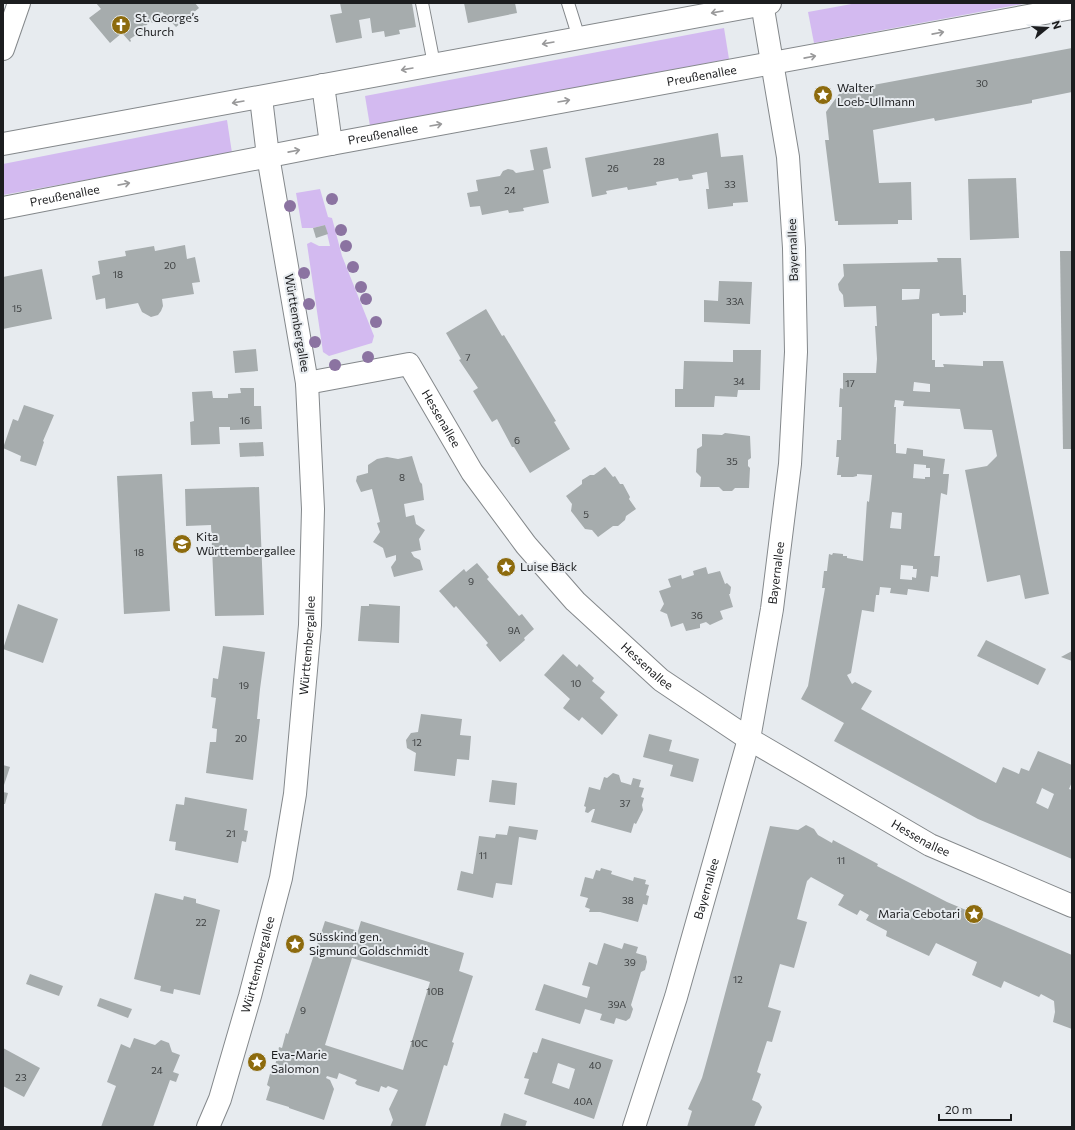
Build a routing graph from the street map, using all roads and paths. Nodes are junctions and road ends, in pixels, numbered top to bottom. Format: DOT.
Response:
graph roads {
  1 [pos="19,3"];
  2 [pos="422,3"];
  3 [pos="568,3"];
  4 [pos="764,3"];
  5 [pos="1072,8"];
  6 [pos="579,38"];
  7 [pos="3,49"];
  8 [pos="434,64"];
  9 [pos="772,64"];
  10 [pos="323,85"];
  11 [pos="261,98"];
  12 [pos="3,144"];
  13 [pos="330,144"];
  14 [pos="268,156"];
  15 [pos="3,208"];
  16 [pos="307,383"];
  17 [pos="750,739"];
  18 [pos="1072,906"];
  19 [pos="208,1127"];
  20 [pos="634,1127"];
  1 -- 7 [label="street"];
  2 -- 8 [label="lane"];
  3 -- 6 [label="lane"];
  4 -- 6 [label="street, one-way"];
  4 -- 9 [label="street, Bayernallee"];
  9 -- 5 [label="street, Preußenallee, one-way"];
  6 -- 8 [label="street, one-way"];
  8 -- 10 [label="street, one-way"];
  13 -- 9 [label="street, Preußenallee, one-way"];
  9 -- 17 [label="street, Bayernallee"];
  10 -- 11 [label="street"];
  10 -- 13 [label="street, Preußenallee"];
  11 -- 12 [label="street, one-way"];
  11 -- 14 [label="street"];
  14 -- 13 [label="street, Preußenallee, one-way"];
  15 -- 14 [label="street, Preußenallee, one-way"];
  14 -- 16 [label="street, Württembergallee"];
  16 -- 17 [label="street, Hessenallee"];
  16 -- 19 [label="street, Württembergallee"];
  17 -- 18 [label="street, Hessenallee"];
  17 -- 20 [label="street, Bayernallee"];
}
